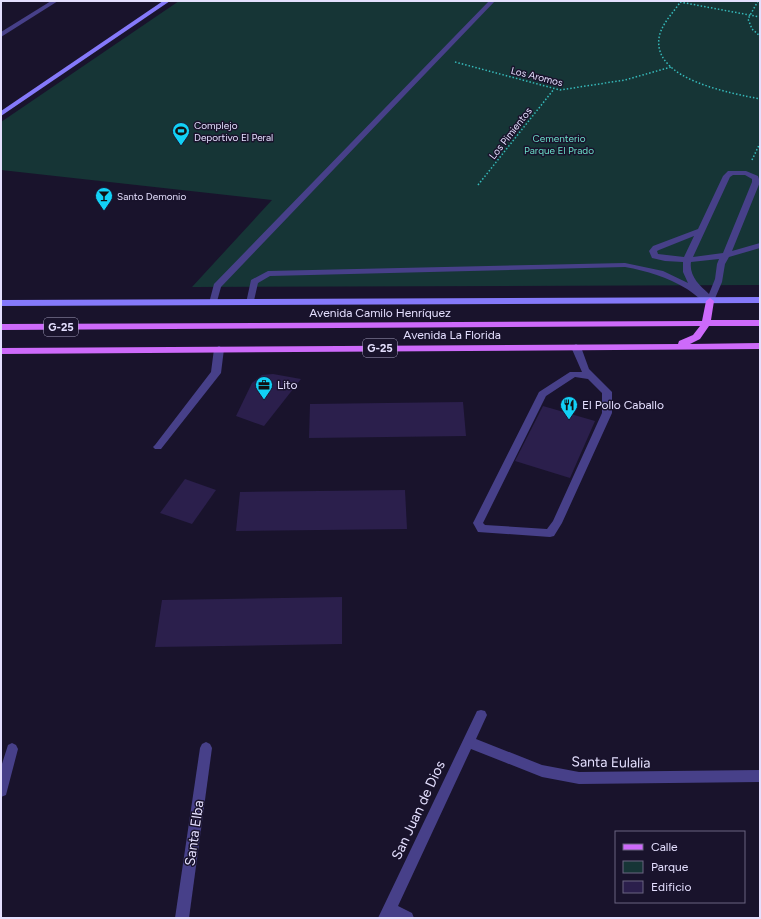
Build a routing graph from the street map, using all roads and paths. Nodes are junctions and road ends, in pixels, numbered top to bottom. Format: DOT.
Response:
graph roads {
  1 [pos="55,1"];
  2 [pos="167,1"];
  3 [pos="492,1"];
  4 [pos="758,1"];
  5 [pos="680,2"];
  6 [pos="750,15"];
  7 [pos="760,17"];
  8 [pos="1,34"];
  9 [pos="760,36"];
  10 [pos="454,61"];
  11 [pos="671,67"];
  12 [pos="554,89"];
  13 [pos="760,99"];
  14 [pos="1,114"];
  15 [pos="478,185"];
  16 [pos="753,193"];
  17 [pos="760,201"];
  18 [pos="700,231"];
  19 [pos="760,245"];
  20 [pos="726,255"];
  21 [pos="687,260"];
  22 [pos="760,300"];
  23 [pos="710,301"];
  24 [pos="1,303"];
  25 [pos="213,303"];
  26 [pos="250,304"];
  27 [pos="760,323"];
  28 [pos="705,324"];
  29 [pos="1,327"];
  30 [pos="760,346"];
  31 [pos="576,347"];
  32 [pos="662,347"];
  33 [pos="219,349"];
  34 [pos="1,351"];
  35 [pos="591,376"];
  36 [pos="158,446"];
  37 [pos="481,715"];
  38 [pos="468,742"];
  39 [pos="12,748"];
  40 [pos="206,748"];
  41 [pos="760,776"];
  42 [pos="1,791"];
  43 [pos="387,914"];
  44 [pos="182,918"];
  45 [pos="407,918"];
  1 -- 8 [label="street"];
  2 -- 14 [label="street"];
  3 -- 25 [label="street"];
  4 -- 6 [label="path"];
  5 -- 6 [label="path"];
  5 -- 11 [label="path"];
  6 -- 7 [label="path"];
  6 -- 9 [label="path"];
  10 -- 12 [label="path, Los Aromos"];
  11 -- 12 [label="path, Los Aromos"];
  11 -- 13 [label="path"];
  12 -- 15 [label="path, Los Pimientos"];
  16 -- 17 [label="street"];
  16 -- 18 [label="street"];
  16 -- 20 [label="street"];
  18 -- 21 [label="street"];
  18 -- 21 [label="street"];
  19 -- 20 [label="street"];
  20 -- 21 [label="street"];
  20 -- 23 [label="street"];
  21 -- 23 [label="street"];
  22 -- 23 [label="street, Avenida Camilo Henríquez"];
  23 -- 26 [label="street, Avenida Camilo Henríquez"];
  23 -- 26 [label="street"];
  23 -- 28 [label="main road"];
  24 -- 25 [label="street, Avenida Camilo Henríquez"];
  25 -- 26 [label="street, Avenida Camilo Henríquez"];
  27 -- 28 [label="main road, Avenida Camilo Henríquez / G-25"];
  28 -- 29 [label="main road, Avenida Camilo Henríquez / G-25"];
  28 -- 32 [label="main road"];
  30 -- 32 [label="main road, Avenida La Florida / G-25"];
  31 -- 32 [label="main road, Avenida La Florida / G-25"];
  31 -- 33 [label="main road, Avenida La Florida / G-25"];
  31 -- 35 [label="street"];
  33 -- 34 [label="main road, Avenida La Florida / G-25"];
  33 -- 36 [label="street"];
  35 -- 35 [label="street"];
  37 -- 38 [label="street, San Juan de Dios"];
  38 -- 41 [label="street, Santa Eulalia"];
  38 -- 43 [label="street, San Juan de Dios"];
  39 -- 42 [label="street"];
  40 -- 44 [label="street, Santa Elba"];
  43 -- 45 [label="street"];
}
